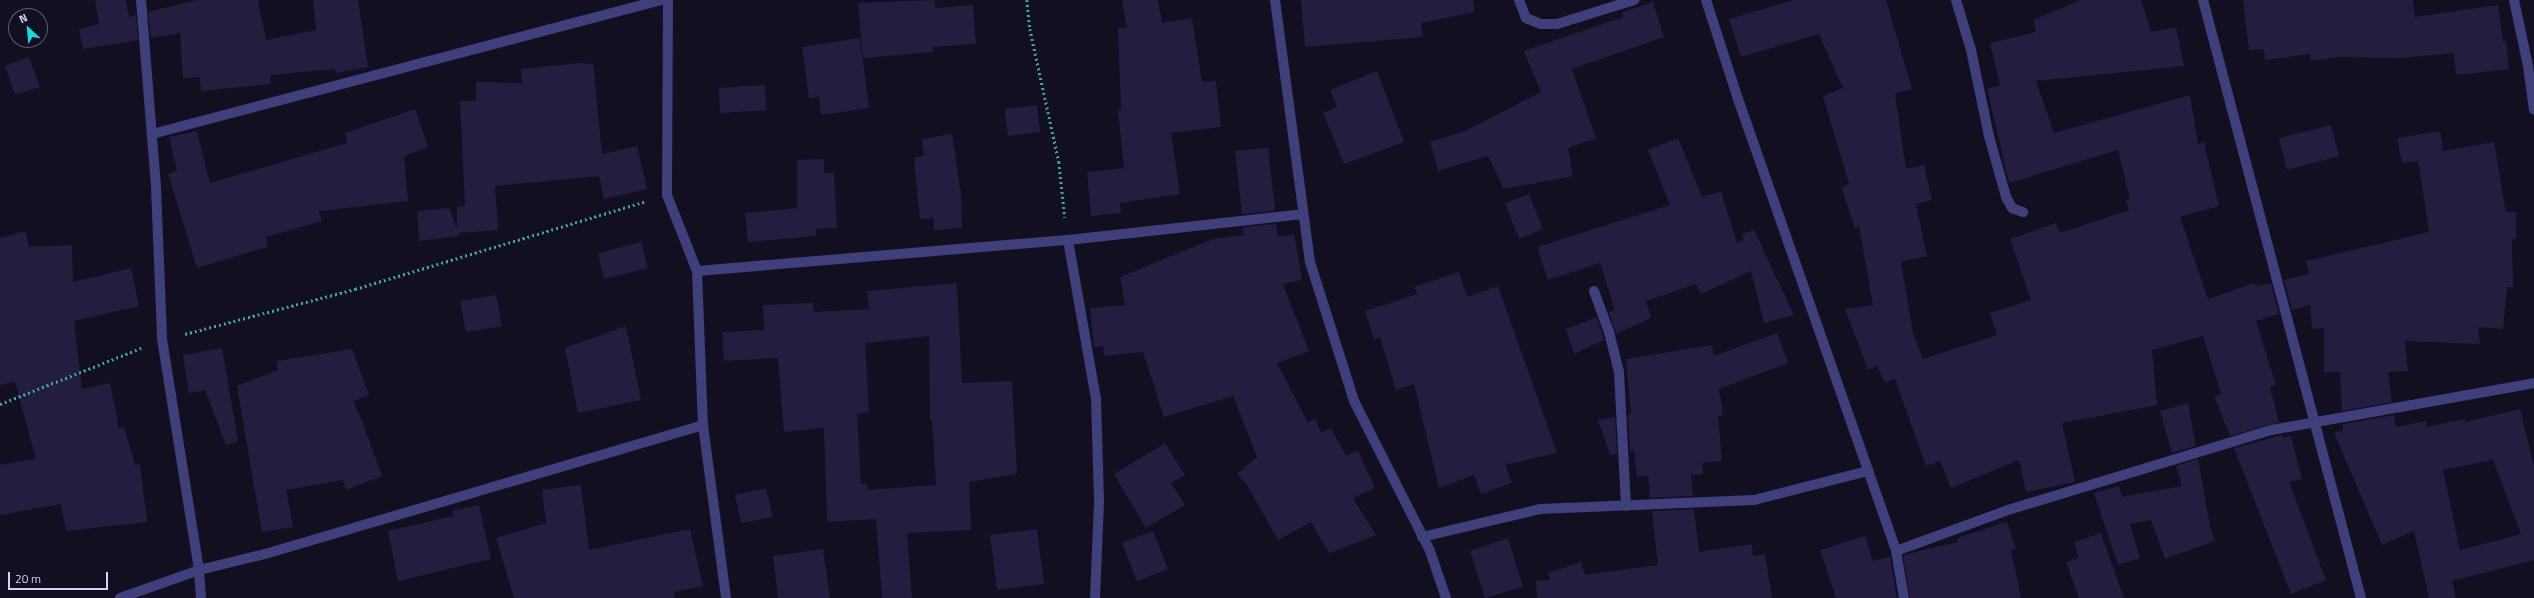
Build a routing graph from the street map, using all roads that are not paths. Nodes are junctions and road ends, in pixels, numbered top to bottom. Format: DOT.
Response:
graph roads {
  1 [pos="141,0"];
  2 [pos="661,0"];
  3 [pos="668,0"];
  4 [pos="1275,0"];
  5 [pos="1519,0"];
  6 [pos="1634,0"];
  7 [pos="1706,0"];
  8 [pos="1956,0"];
  9 [pos="2203,0"];
  10 [pos="2514,0"];
  11 [pos="2534,110"];
  12 [pos="152,134"];
  13 [pos="2023,212"];
  14 [pos="1304,214"];
  15 [pos="1068,240"];
  16 [pos="698,271"];
  17 [pos="1594,291"];
  18 [pos="2534,383"];
  19 [pos="2313,423"];
  20 [pos="703,425"];
  21 [pos="1868,471"];
  22 [pos="1626,506"];
  23 [pos="1422,537"];
  24 [pos="1896,551"];
  25 [pos="199,570"];
  26 [pos="120,598"];
  27 [pos="201,598"];
  28 [pos="726,598"];
  29 [pos="1095,598"];
  30 [pos="1446,598"];
  31 [pos="1904,598"];
  32 [pos="2362,598"];
  1 -- 12 [label="street"];
  2 -- 12 [label="street"];
  3 -- 16 [label="street"];
  4 -- 14 [label="street"];
  5 -- 6 [label="street"];
  7 -- 21 [label="street"];
  8 -- 13 [label="street"];
  9 -- 19 [label="street"];
  10 -- 11 [label="street"];
  12 -- 25 [label="street"];
  14 -- 15 [label="street"];
  14 -- 23 [label="street"];
  15 -- 16 [label="street"];
  15 -- 29 [label="street"];
  16 -- 20 [label="street"];
  17 -- 22 [label="street"];
  18 -- 19 [label="street"];
  19 -- 24 [label="street"];
  19 -- 32 [label="street"];
  20 -- 25 [label="street"];
  20 -- 28 [label="street"];
  21 -- 22 [label="street"];
  21 -- 24 [label="street"];
  22 -- 23 [label="street"];
  23 -- 30 [label="street"];
  24 -- 31 [label="street"];
  25 -- 26 [label="street"];
  25 -- 27 [label="street"];
}
